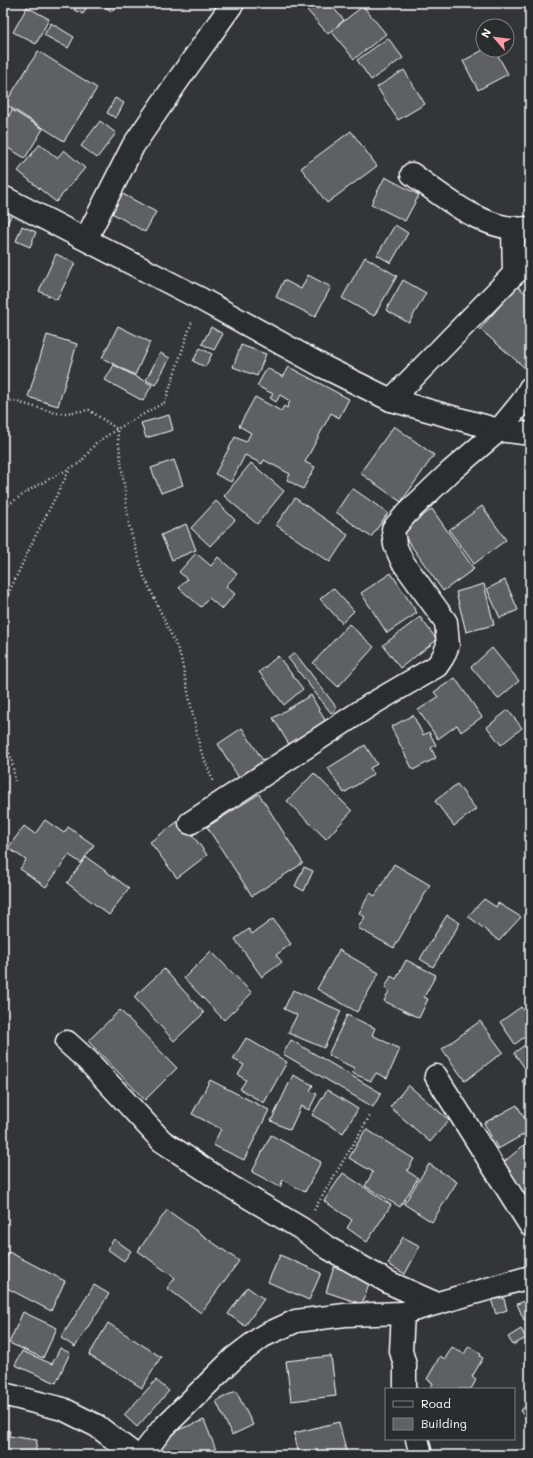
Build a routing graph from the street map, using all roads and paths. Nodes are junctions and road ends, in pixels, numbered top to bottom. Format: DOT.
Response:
graph roads {
  1 [pos="233,3"];
  2 [pos="412,174"];
  3 [pos="3,197"];
  4 [pos="522,228"];
  5 [pos="86,239"];
  6 [pos="522,268"];
  7 [pos="199,298"];
  8 [pos="530,388"];
  9 [pos="3,398"];
  10 [pos="391,400"];
  11 [pos="117,429"];
  12 [pos="499,430"];
  13 [pos="530,434"];
  14 [pos="70,468"];
  15 [pos="3,511"];
  16 [pos="3,605"];
  17 [pos="3,734"];
  18 [pos="15,781"];
  19 [pos="222,804"];
  20 [pos="190,823"];
  21 [pos="66,1042"];
  22 [pos="436,1076"];
  23 [pos="371,1114"];
  24 [pos="530,1225"];
  25 [pos="302,1229"];
  26 [pos="530,1277"];
  27 [pos="435,1304"];
  28 [pos="403,1313"];
  29 [pos="405,1388"];
  30 [pos="3,1394"];
  31 [pos="416,1440"];
  32 [pos="135,1455"];
  33 [pos="142,1455"];
  34 [pos="421,1455"];
  1 -- 5 [label="street"];
  2 -- 4 [label="street"];
  3 -- 5 [label="street"];
  4 -- 6 [label="street"];
  5 -- 7 [label="street"];
  6 -- 10 [label="street"];
  7 -- 10 [label="street"];
  7 -- 11 [label="path"];
  8 -- 12 [label="street"];
  9 -- 11 [label="path"];
  10 -- 12 [label="street"];
  11 -- 14 [label="path"];
  11 -- 19 [label="path"];
  12 -- 13 [label="street"];
  12 -- 19 [label="street"];
  14 -- 15 [label="path"];
  14 -- 16 [label="path"];
  17 -- 18 [label="path"];
  19 -- 20 [label="street"];
  21 -- 25 [label="street"];
  22 -- 24 [label="street"];
  23 -- 25 [label="path"];
  25 -- 27 [label="street"];
  26 -- 27 [label="street"];
  27 -- 28 [label="street"];
  28 -- 29 [label="street"];
  28 -- 33 [label="street"];
  30 -- 32 [label="street"];
  31 -- 34 [label="street"];
}
